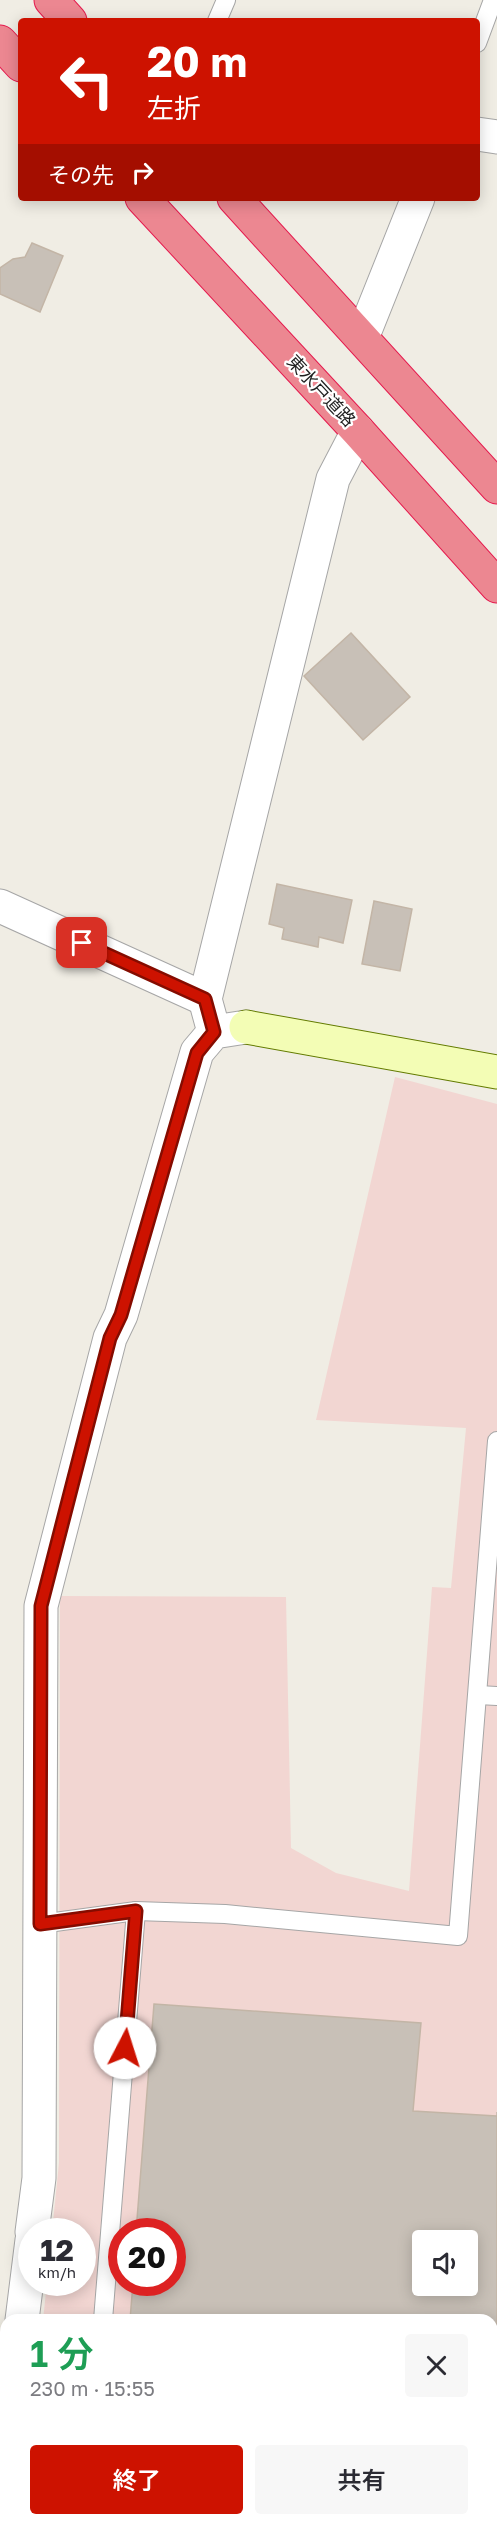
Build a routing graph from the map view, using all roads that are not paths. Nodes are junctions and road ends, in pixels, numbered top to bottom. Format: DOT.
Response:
graph roads {
  1 [pos="51,0"];
  2 [pos="226,0"];
  3 [pos="493,0"];
  4 [pos="67,18"];
  5 [pos="219,18"];
  6 [pos="480,35"];
  7 [pos="0,42"];
  8 [pos="18,62"];
  9 [pos="480,134"];
  10 [pos="497,137"];
  11 [pos="145,201"];
  12 [pos="237,201"];
  13 [pos="417,201"];
  14 [pos="362,338"];
  15 [pos="358,431"];
  16 [pos="497,487"];
  17 [pos="497,586"];
  18 [pos="0,906"];
  19 [pos="205,999"];
  20 [pos="214,1032"];
  21 [pos="497,1072"];
  22 [pos="497,1441"];
  23 [pos="478,1695"];
  24 [pos="497,1696"];
  25 [pos="136,1911"];
  26 [pos="40,1924"];
  27 [pos="34,2218"];
  28 [pos="25,2296"];
  29 [pos="23,2314"];
  30 [pos="103,2314"];
  1 -- 4 [label="highway"];
  2 -- 5 [label="lane"];
  3 -- 6 [label="lane"];
  7 -- 8 [label="highway"];
  9 -- 10 [label="street"];
  11 -- 15 [label="highway, 東水戸道路"];
  12 -- 14 [label="highway"];
  13 -- 14 [label="street"];
  14 -- 16 [label="highway"];
  15 -- 17 [label="highway, 東水戸道路"];
  15 -- 19 [label="street"];
  18 -- 19 [label="street"];
  19 -- 20 [label="street"];
  20 -- 21 [label="street"];
  20 -- 26 [label="street"];
  22 -- 23 [label="lane"];
  23 -- 24 [label="lane"];
  23 -- 25 [label="lane"];
  25 -- 26 [label="lane"];
  25 -- 30 [label="lane"];
  26 -- 27 [label="street"];
  28 -- 29 [label="street"];
}
